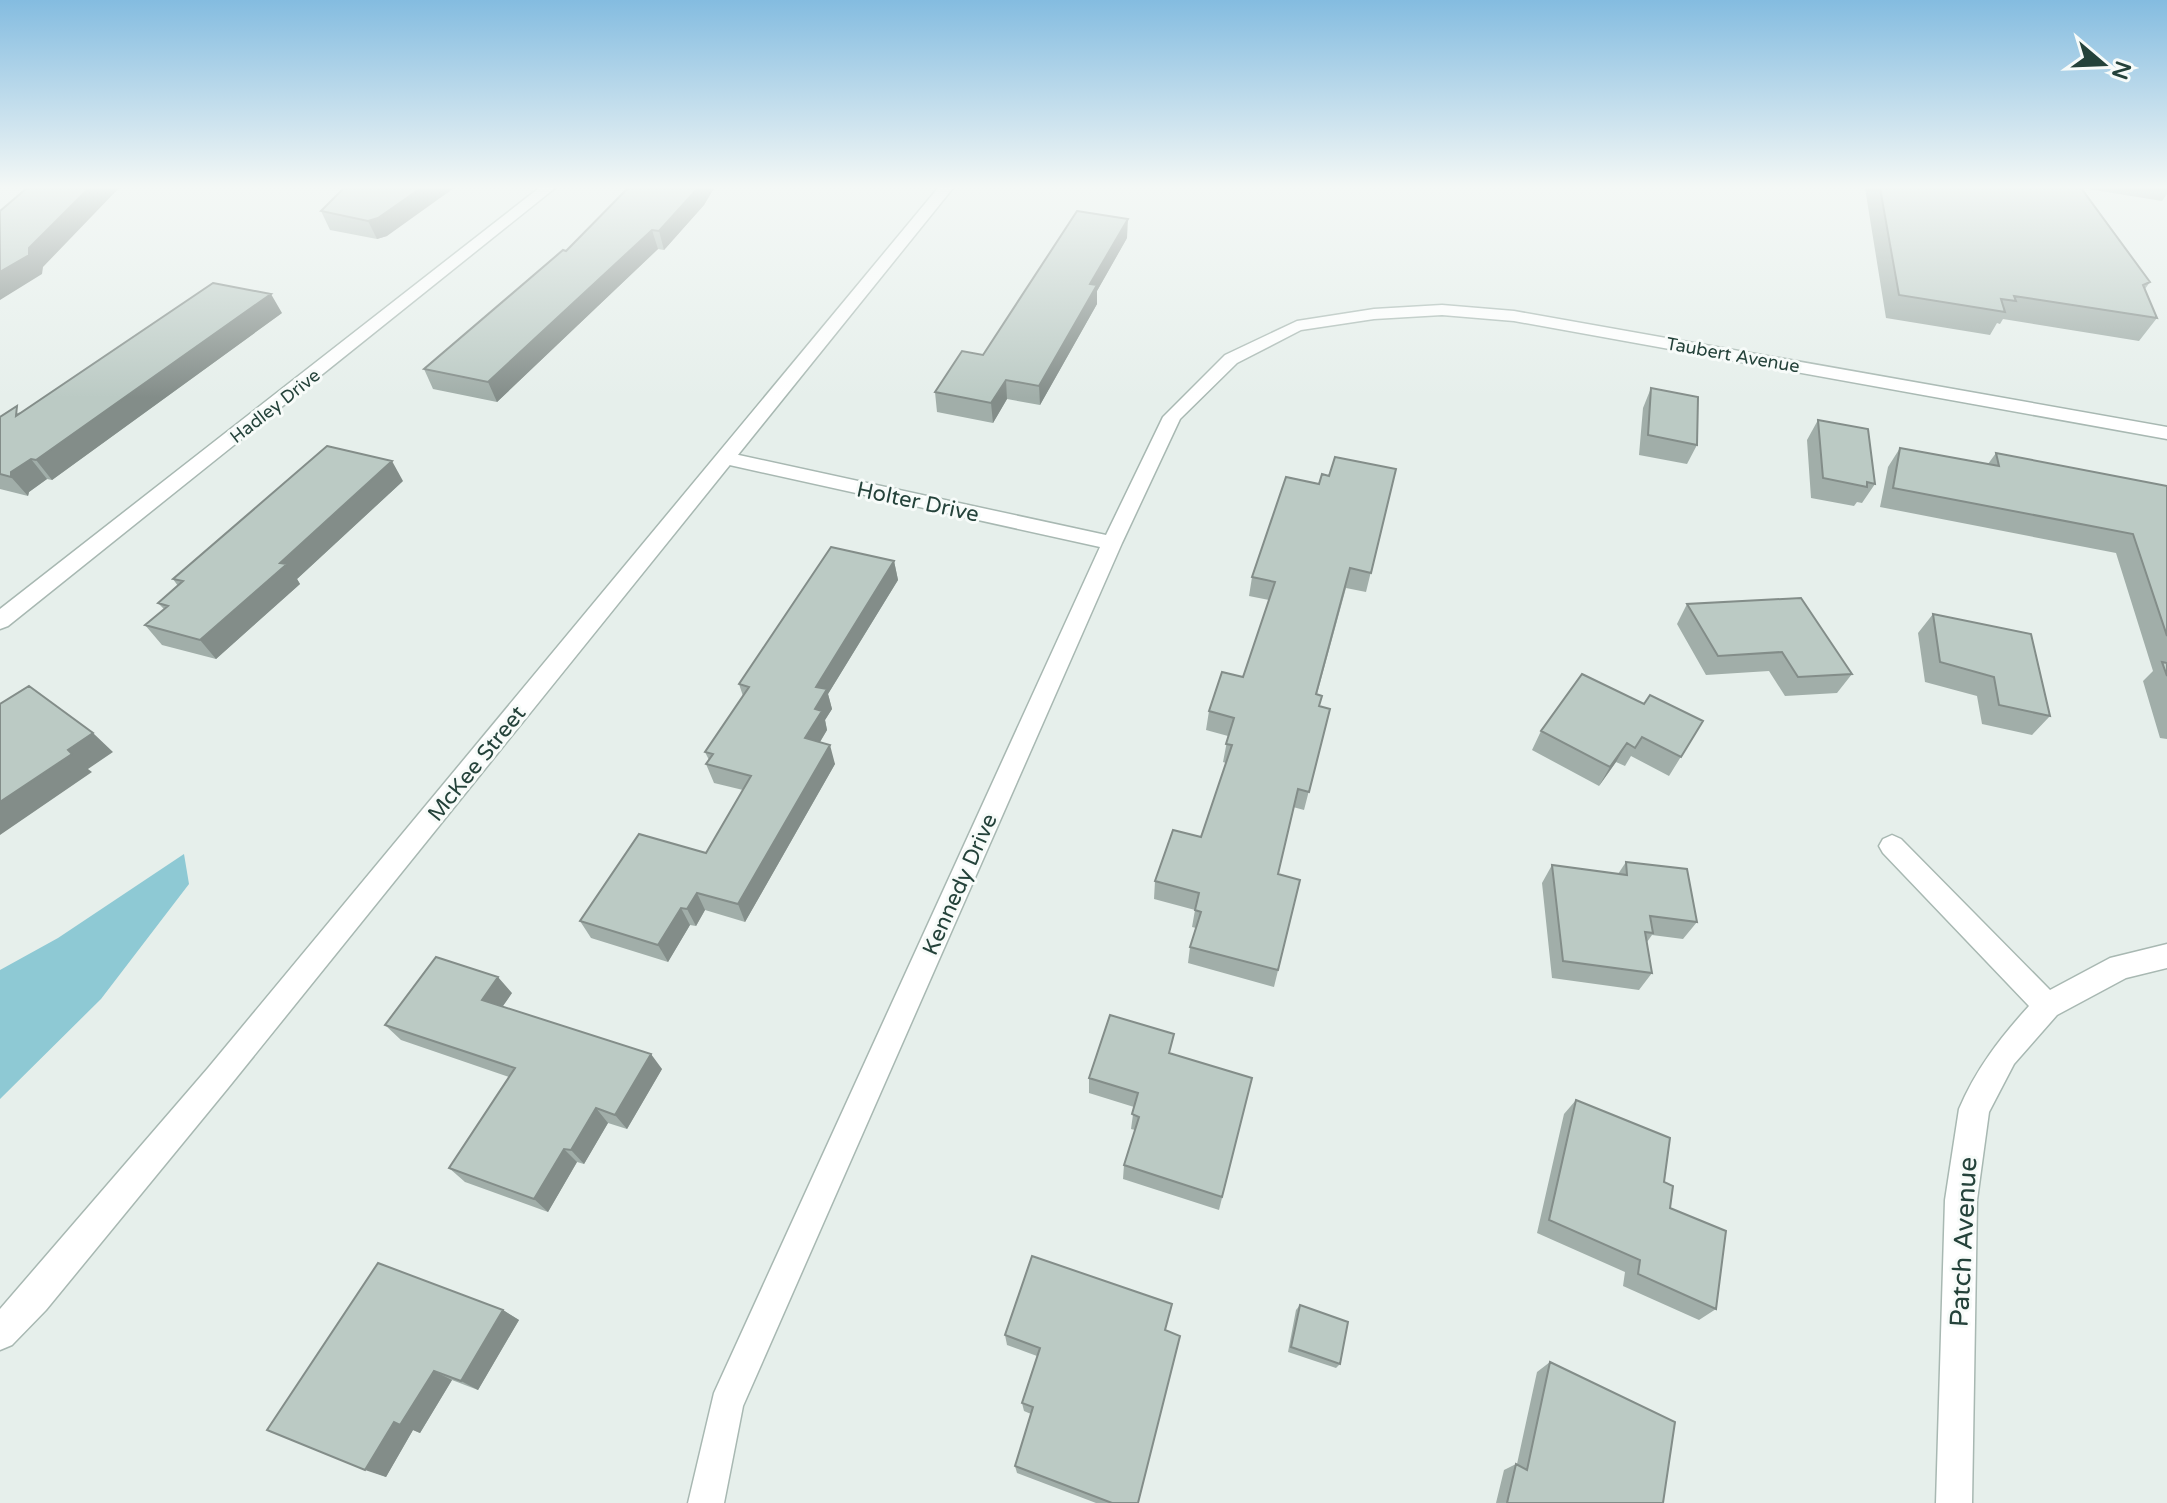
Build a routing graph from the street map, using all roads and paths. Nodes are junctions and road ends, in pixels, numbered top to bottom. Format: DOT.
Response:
graph roads {
  1 [pos="459,258"];
  2 [pos="889,258"];
  3 [pos="1297,326"];
  4 [pos="2167,433"];
  5 [pos="725,458"];
  6 [pos="1112,543"];
  7 [pos="0,621"];
  8 [pos="1892,846"];
  9 [pos="2167,956"];
  10 [pos="2047,1006"];
  11 [pos="0,1333"];
  12 [pos="706,1503"];
  13 [pos="1954,1503"];
  1 -- 7 [label="street, Hadley Drive"];
  2 -- 5 [label="street, McKee Street"];
  3 -- 4 [label="street, Taubert Avenue"];
  3 -- 6 [label="street, Kennedy Drive"];
  5 -- 6 [label="street, Holter Drive"];
  5 -- 11 [label="street, McKee Street"];
  6 -- 12 [label="street, Kennedy Drive"];
  8 -- 10 [label="street"];
  9 -- 10 [label="street"];
  10 -- 13 [label="street, Patch Avenue"];
}
